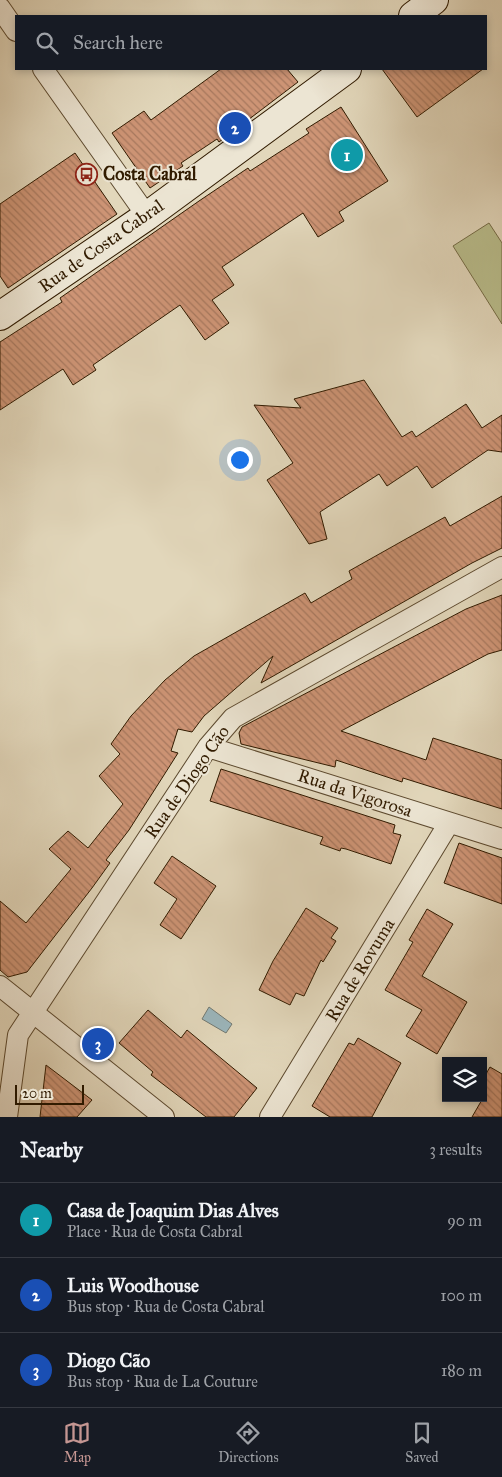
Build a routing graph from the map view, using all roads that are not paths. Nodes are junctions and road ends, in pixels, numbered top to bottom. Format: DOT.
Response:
graph roads {
  1 [pos="434,0"];
  2 [pos="0,8"];
  3 [pos="414,15"];
  4 [pos="15,30"];
  5 [pos="44,70"];
  6 [pos="346,70"];
  7 [pos="147,216"];
  8 [pos="0,316"];
  9 [pos="502,567"];
  10 [pos="208,747"];
  11 [pos="449,823"];
  12 [pos="502,839"];
  13 [pos="0,986"];
  14 [pos="32,1012"];
  15 [pos="7,1117"];
  16 [pos="164,1117"];
  17 [pos="270,1117"];
  1 -- 3 [label="main road"];
  2 -- 4 [label="street"];
  5 -- 7 [label="street"];
  6 -- 7 [label="main road, Rua de Costa Cabral"];
  7 -- 8 [label="main road, Rua de Costa Cabral"];
  9 -- 10 [label="street, Rua de Diogo Cão"];
  10 -- 11 [label="street, Rua da Vigorosa"];
  10 -- 14 [label="street, Rua de Diogo Cão"];
  11 -- 12 [label="street, Rua da Vigorosa"];
  11 -- 17 [label="street, Rua de Rovuma"];
  13 -- 14 [label="street"];
  14 -- 15 [label="street, Rua de Diogo Cão"];
  14 -- 16 [label="street"];
}
